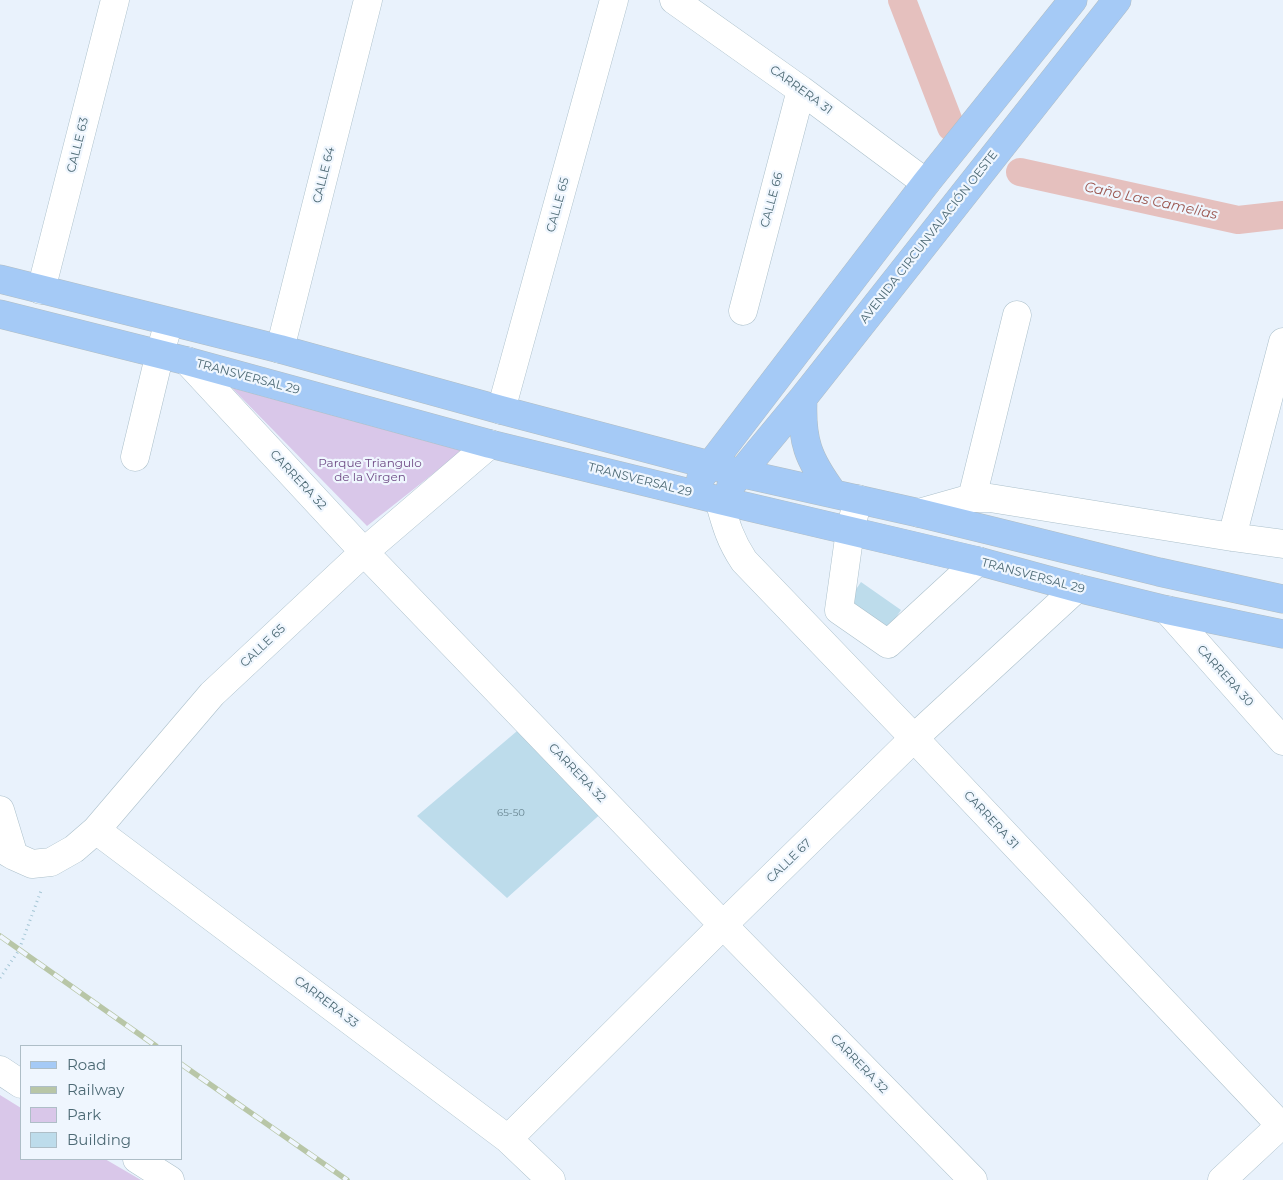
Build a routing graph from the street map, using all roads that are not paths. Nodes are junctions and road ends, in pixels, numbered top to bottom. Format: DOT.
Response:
graph roads {
  1 [pos="115,0"];
  2 [pos="368,0"];
  3 [pos="614,0"];
  4 [pos="674,0"];
  5 [pos="1073,0"];
  6 [pos="1117,0"];
  7 [pos="801,90"];
  8 [pos="926,184"];
  9 [pos="0,279"];
  10 [pos="41,290"];
  11 [pos="743,311"];
  12 [pos="0,314"];
  13 [pos="1017,315"];
  14 [pos="169,322"];
  15 [pos="1283,342"];
  16 [pos="280,349"];
  17 [pos="160,353"];
  18 [pos="187,360"];
  19 [pos="802,398"];
  20 [pos="502,410"];
  21 [pos="490,444"];
  22 [pos="135,457"];
  23 [pos="709,464"];
  24 [pos="740,472"];
  25 [pos="689,492"];
  26 [pos="846,496"];
  27 [pos="972,498"];
  28 [pos="719,500"];
  29 [pos="919,513"];
  30 [pos="850,531"];
  31 [pos="1232,537"];
  32 [pos="1283,544"];
  33 [pos="364,552"];
  34 [pos="978,560"];
  35 [pos="1077,588"];
  36 [pos="1283,599"];
  37 [pos="1166,610"];
  38 [pos="1283,634"];
  39 [pos="914,738"];
  40 [pos="1283,741"];
  41 [pos="0,810"];
  42 [pos="96,830"];
  43 [pos="7,852"];
  44 [pos="723,925"];
  45 [pos="0,1070"];
  46 [pos="20,1083"];
  47 [pos="1282,1125"];
  48 [pos="508,1140"];
  49 [pos="139,1160"];
  50 [pos="170,1180"];
  51 [pos="551,1180"];
  52 [pos="973,1180"];
  53 [pos="1222,1180"];
  1 -- 10 [label="street, CALLE 63"];
  2 -- 16 [label="street, CALLE 64"];
  3 -- 20 [label="street, CALLE 65"];
  4 -- 7 [label="street, CARRERA 31"];
  5 -- 8 [label="main road"];
  6 -- 19 [label="main road, AVENIDA CIRCUNVALACIÓN OESTE"];
  7 -- 8 [label="street, CARRERA 31"];
  7 -- 11 [label="street, CALLE 66"];
  8 -- 23 [label="main road"];
  9 -- 10 [label="main road"];
  10 -- 14 [label="main road"];
  12 -- 17 [label="main road, TRANSVERSAL 29"];
  13 -- 27 [label="street"];
  14 -- 16 [label="main road"];
  14 -- 17 [label="street"];
  15 -- 31 [label="street"];
  16 -- 20 [label="main road"];
  17 -- 18 [label="main road, TRANSVERSAL 29"];
  17 -- 22 [label="street"];
  18 -- 21 [label="main road, TRANSVERSAL 29"];
  18 -- 33 [label="street, CARRERA 32"];
  19 -- 24 [label="main road, AVENIDA CIRCUNVALACIÓN OESTE"];
  19 -- 26 [label="main road"];
  20 -- 23 [label="main road"];
  21 -- 25 [label="main road, TRANSVERSAL 29"];
  21 -- 33 [label="street, CALLE 65"];
  23 -- 24 [label="main road"];
  23 -- 25 [label="main road"];
  24 -- 26 [label="main road"];
  24 -- 28 [label="main road, AVENIDA CIRCUNVALACIÓN OESTE"];
  25 -- 28 [label="main road, TRANSVERSAL 29"];
  26 -- 29 [label="main road"];
  26 -- 30 [label="street"];
  27 -- 29 [label="street"];
  27 -- 31 [label="street"];
  28 -- 30 [label="main road, TRANSVERSAL 29"];
  28 -- 39 [label="street, CARRERA 31"];
  29 -- 36 [label="main road"];
  30 -- 34 [label="main road, TRANSVERSAL 29"];
  30 -- 34 [label="street"];
  31 -- 32 [label="street"];
  33 -- 42 [label="street, CALLE 65"];
  33 -- 44 [label="street, CARRERA 32"];
  34 -- 35 [label="main road, TRANSVERSAL 29"];
  35 -- 37 [label="main road, TRANSVERSAL 29"];
  35 -- 39 [label="street, CALLE 67"];
  37 -- 38 [label="main road, TRANSVERSAL 29"];
  37 -- 40 [label="street, CARRERA 30"];
  39 -- 44 [label="street, CALLE 67"];
  39 -- 47 [label="street, CARRERA 31"];
  41 -- 43 [label="street"];
  42 -- 43 [label="street, CALLE 65"];
  42 -- 48 [label="street, CARRERA 33"];
  44 -- 48 [label="street, CALLE 67"];
  44 -- 52 [label="street, CARRERA 32"];
  45 -- 46 [label="street"];
  47 -- 53 [label="street"];
  48 -- 51 [label="street, CARRERA 33"];
  49 -- 50 [label="street"];
}
